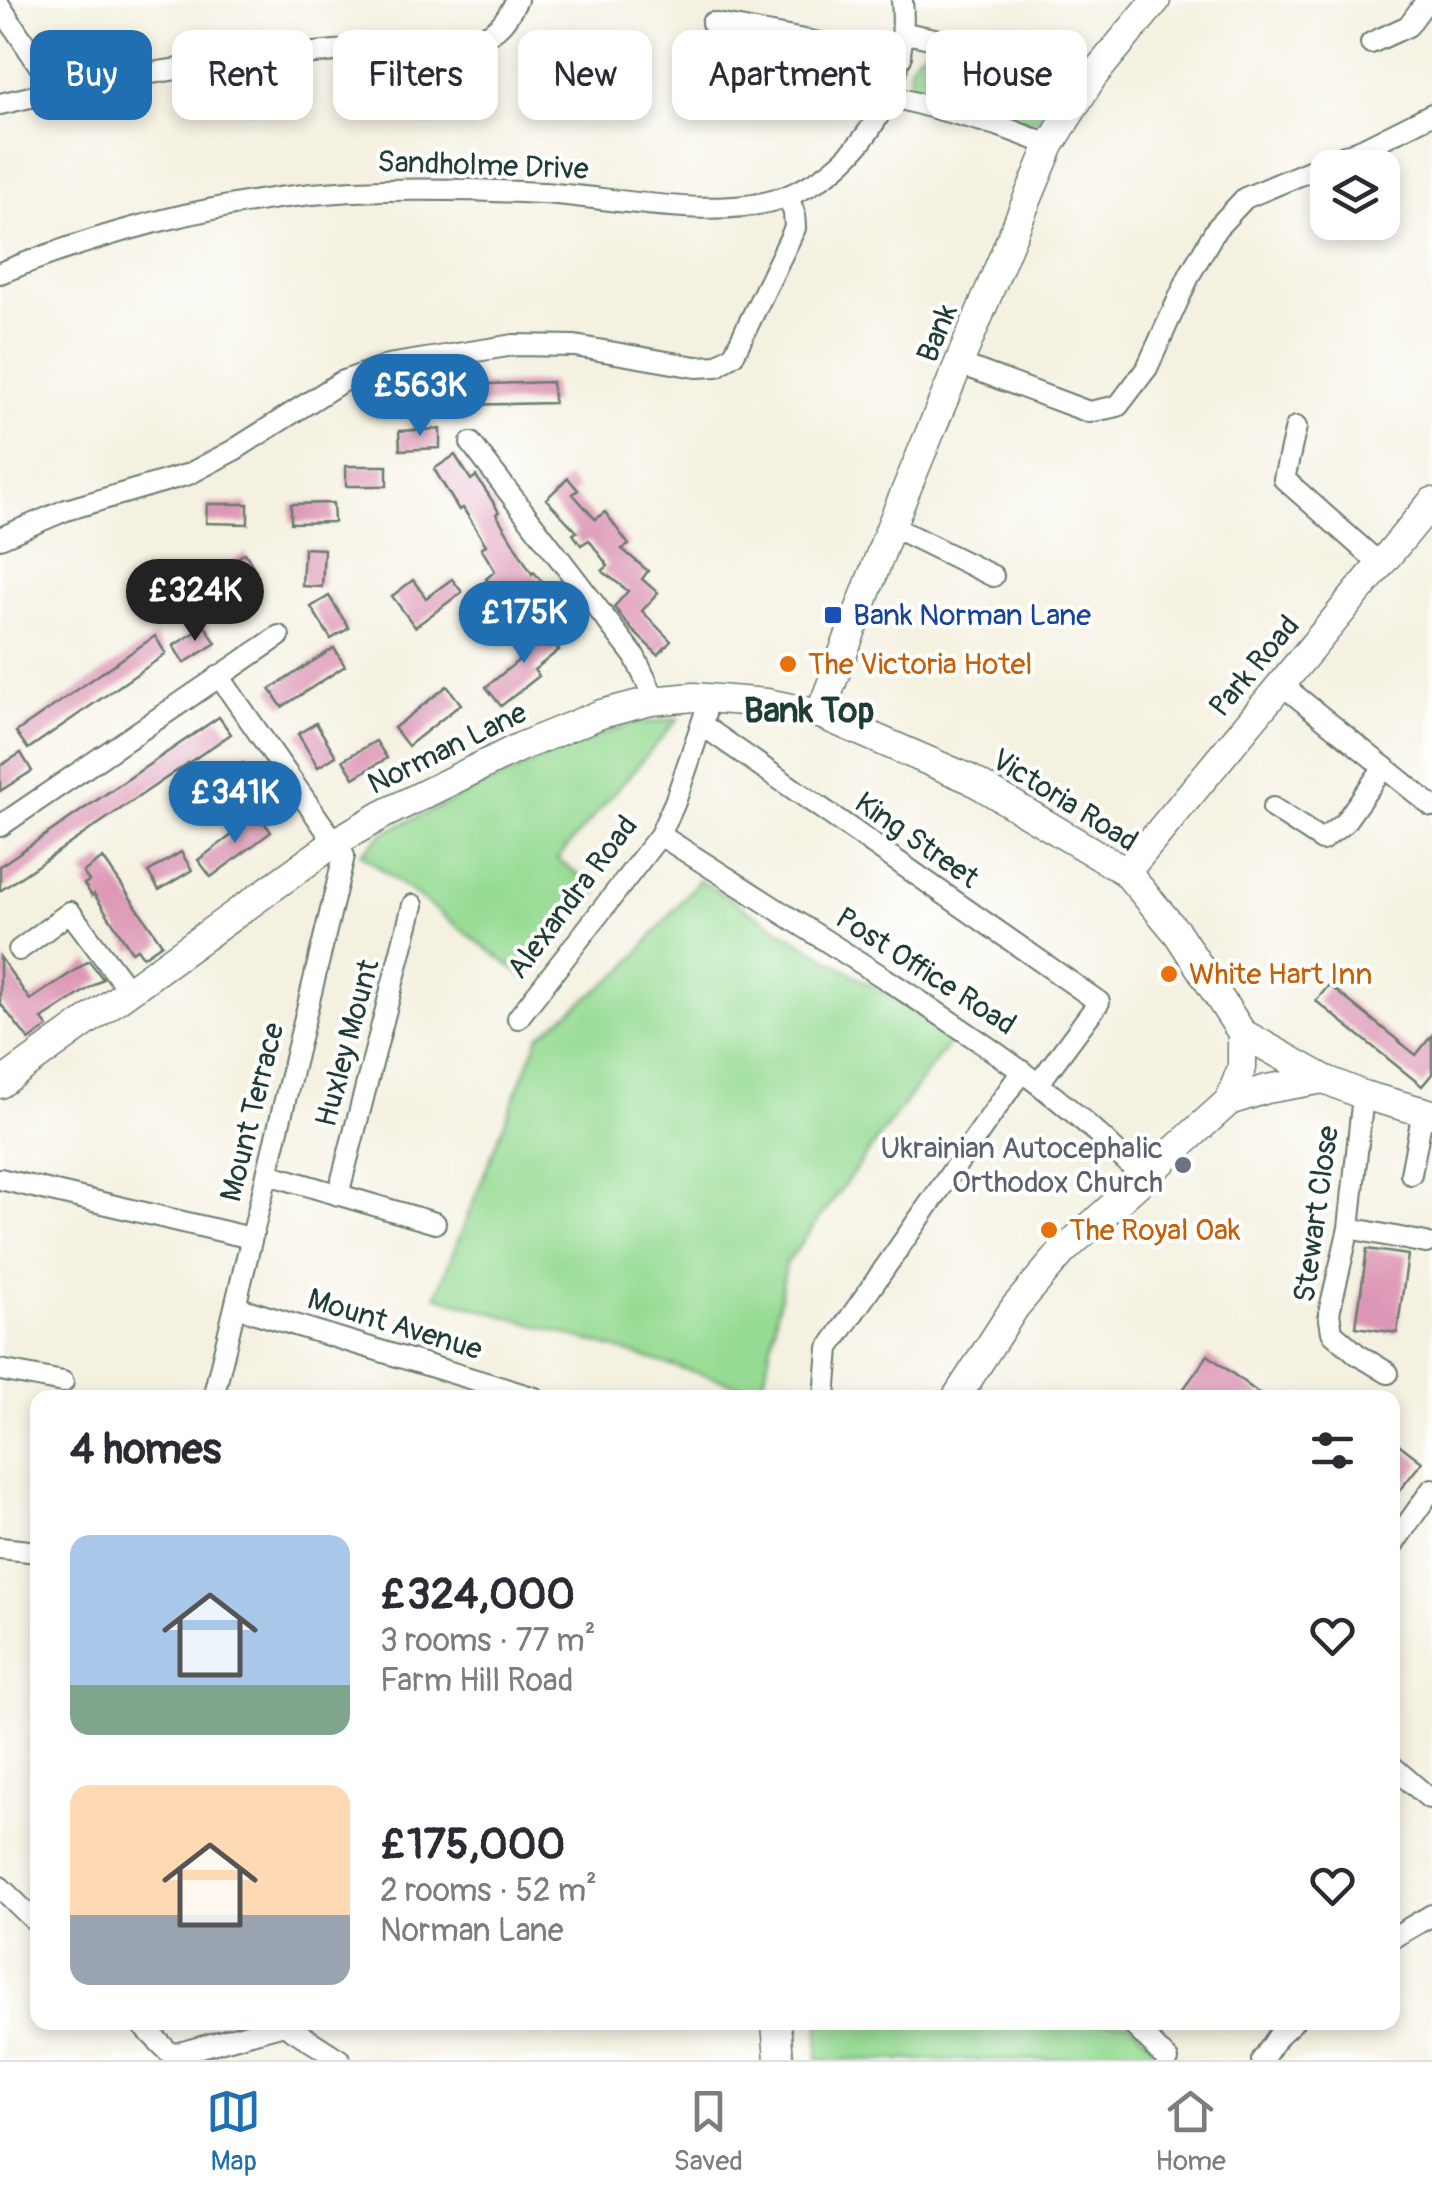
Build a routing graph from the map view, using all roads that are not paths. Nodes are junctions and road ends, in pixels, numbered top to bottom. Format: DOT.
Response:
graph roads {
  1 [pos="517,0"];
  2 [pos="902,0"];
  3 [pos="1156,0"];
  4 [pos="1427,0"];
  5 [pos="0,6"];
  6 [pos="712,23"];
  7 [pos="750,30"];
  8 [pos="905,30"];
  9 [pos="1371,43"];
  10 [pos="30,51"];
  11 [pos="152,72"];
  12 [pos="1087,74"];
  13 [pos="1093,76"];
  14 [pos="30,96"];
  15 [pos="906,100"];
  16 [pos="0,104"];
  17 [pos="1432,114"];
  18 [pos="875,120"];
  19 [pos="999,120"];
  20 [pos="1000,126"];
  21 [pos="1050,145"];
  22 [pos="788,196"];
  23 [pos="0,273"];
  24 [pos="960,364"];
  25 [pos="1296,427"];
  26 [pos="471,443"];
  27 [pos="1432,502"];
  28 [pos="891,526"];
  29 [pos="0,538"];
  30 [pos="1380,564"];
  31 [pos="993,576"];
  32 [pos="280,636"];
  33 [pos="219,676"];
  34 [pos="1281,684"];
  35 [pos="709,698"];
  36 [pos="652,702"];
  37 [pos="820,714"];
  38 [pos="702,726"];
  39 [pos="1384,768"];
  40 [pos="1432,806"];
  41 [pos="1273,808"];
  42 [pos="0,826"];
  43 [pos="660,835"];
  44 [pos="334,843"];
  45 [pos="1126,872"];
  46 [pos="414,905"];
  47 [pos="18,950"];
  48 [pos="130,992"];
  49 [pos="518,1018"];
  50 [pos="1242,1033"];
  51 [pos="1031,1077"];
  52 [pos="1324,1079"];
  53 [pos="0,1084"];
  54 [pos="1363,1095"];
  55 [pos="1230,1101"];
  56 [pos="1427,1113"];
  57 [pos="268,1174"];
  58 [pos="1411,1174"];
  59 [pos="1142,1178"];
  60 [pos="0,1179"];
  61 [pos="338,1196"];
  62 [pos="435,1223"];
  63 [pos="1349,1228"];
  64 [pos="250,1238"];
  65 [pos="1426,1244"];
  66 [pos="236,1307"];
  67 [pos="0,1370"];
  68 [pos="1388,1373"];
  69 [pos="63,1382"];
  70 [pos="215,1390"];
  71 [pos="509,1390"];
  72 [pos="826,1390"];
  73 [pos="961,1390"];
  74 [pos="1432,1488"];
  75 [pos="1400,1534"];
  76 [pos="0,1548"];
  77 [pos="30,1551"];
  78 [pos="1400,1773"];
  79 [pos="1429,1798"];
  80 [pos="0,1888"];
  81 [pos="1432,1915"];
  82 [pos="30,1916"];
  83 [pos="1400,1933"];
  84 [pos="147,2030"];
  85 [pos="261,2030"];
  86 [pos="295,2030"];
  87 [pos="776,2030"];
  88 [pos="1138,2030"];
  89 [pos="1284,2030"];
  90 [pos="174,2057"];
  91 [pos="774,2059"];
  92 [pos="340,2060"];
  93 [pos="1168,2060"];
  94 [pos="1262,2060"];
  1 -- 11 [label="street"];
  2 -- 8 [label="street, Sandholme Drive"];
  3 -- 13 [label="street, Bank"];
  4 -- 9 [label="street"];
  5 -- 10 [label="street"];
  6 -- 7 [label="street"];
  12 -- 13 [label="street"];
  13 -- 21 [label="street, Bank"];
  14 -- 16 [label="street"];
  15 -- 20 [label="street"];
  17 -- 24 [label="street"];
  18 -- 22 [label="street, Sandholme Drive"];
  19 -- 20 [label="street"];
  20 -- 21 [label="street"];
  21 -- 24 [label="street, Bank"];
  22 -- 23 [label="street, Sandholme Drive"];
  22 -- 29 [label="street"];
  24 -- 28 [label="street, Bank"];
  25 -- 30 [label="street"];
  26 -- 36 [label="street"];
  27 -- 30 [label="street, Park Road"];
  28 -- 31 [label="street"];
  28 -- 37 [label="street, Bank"];
  30 -- 34 [label="street, Park Road"];
  32 -- 33 [label="street"];
  33 -- 42 [label="street"];
  33 -- 44 [label="street"];
  34 -- 39 [label="street"];
  34 -- 45 [label="street, Park Road"];
  35 -- 36 [label="street, Norman Lane"];
  35 -- 37 [label="street, Norman Lane"];
  35 -- 38 [label="street, Alexandra Road"];
  36 -- 44 [label="street, Norman Lane"];
  37 -- 45 [label="street, Victoria Road"];
  38 -- 43 [label="street, Alexandra Road"];
  38 -- 51 [label="street, King Street"];
  39 -- 40 [label="street"];
  39 -- 41 [label="street"];
  43 -- 49 [label="street, Alexandra Road"];
  43 -- 51 [label="street, Post Office Road"];
  44 -- 48 [label="street, Norman Lane"];
  44 -- 57 [label="street, Mount Terrace"];
  45 -- 50 [label="street, Victoria Road"];
  46 -- 61 [label="street, Huxley Mount"];
  47 -- 48 [label="street"];
  48 -- 53 [label="street, Norman Lane"];
  50 -- 52 [label="street, Victoria Road"];
  50 -- 55 [label="street"];
  51 -- 59 [label="street, Post Office Road"];
  51 -- 72 [label="street"];
  52 -- 54 [label="street, Victoria Road"];
  52 -- 55 [label="street"];
  54 -- 56 [label="street, Victoria Road"];
  54 -- 63 [label="street, Stewart Close"];
  55 -- 59 [label="street"];
  56 -- 58 [label="street"];
  57 -- 61 [label="street"];
  57 -- 64 [label="street, Mount Terrace"];
  59 -- 73 [label="street"];
  60 -- 64 [label="street"];
  61 -- 62 [label="street"];
  63 -- 65 [label="street"];
  63 -- 68 [label="street, Stewart Close"];
  64 -- 66 [label="street, Mount Terrace"];
  66 -- 70 [label="street, Mount Terrace"];
  66 -- 71 [label="street, Mount Avenue"];
  67 -- 69 [label="street"];
  74 -- 75 [label="street"];
  76 -- 77 [label="street"];
  78 -- 79 [label="street"];
  80 -- 82 [label="street"];
  81 -- 83 [label="street"];
  84 -- 90 [label="street"];
  85 -- 90 [label="street"];
  86 -- 92 [label="street"];
  87 -- 91 [label="street"];
  88 -- 93 [label="street"];
  89 -- 94 [label="street"];
}
